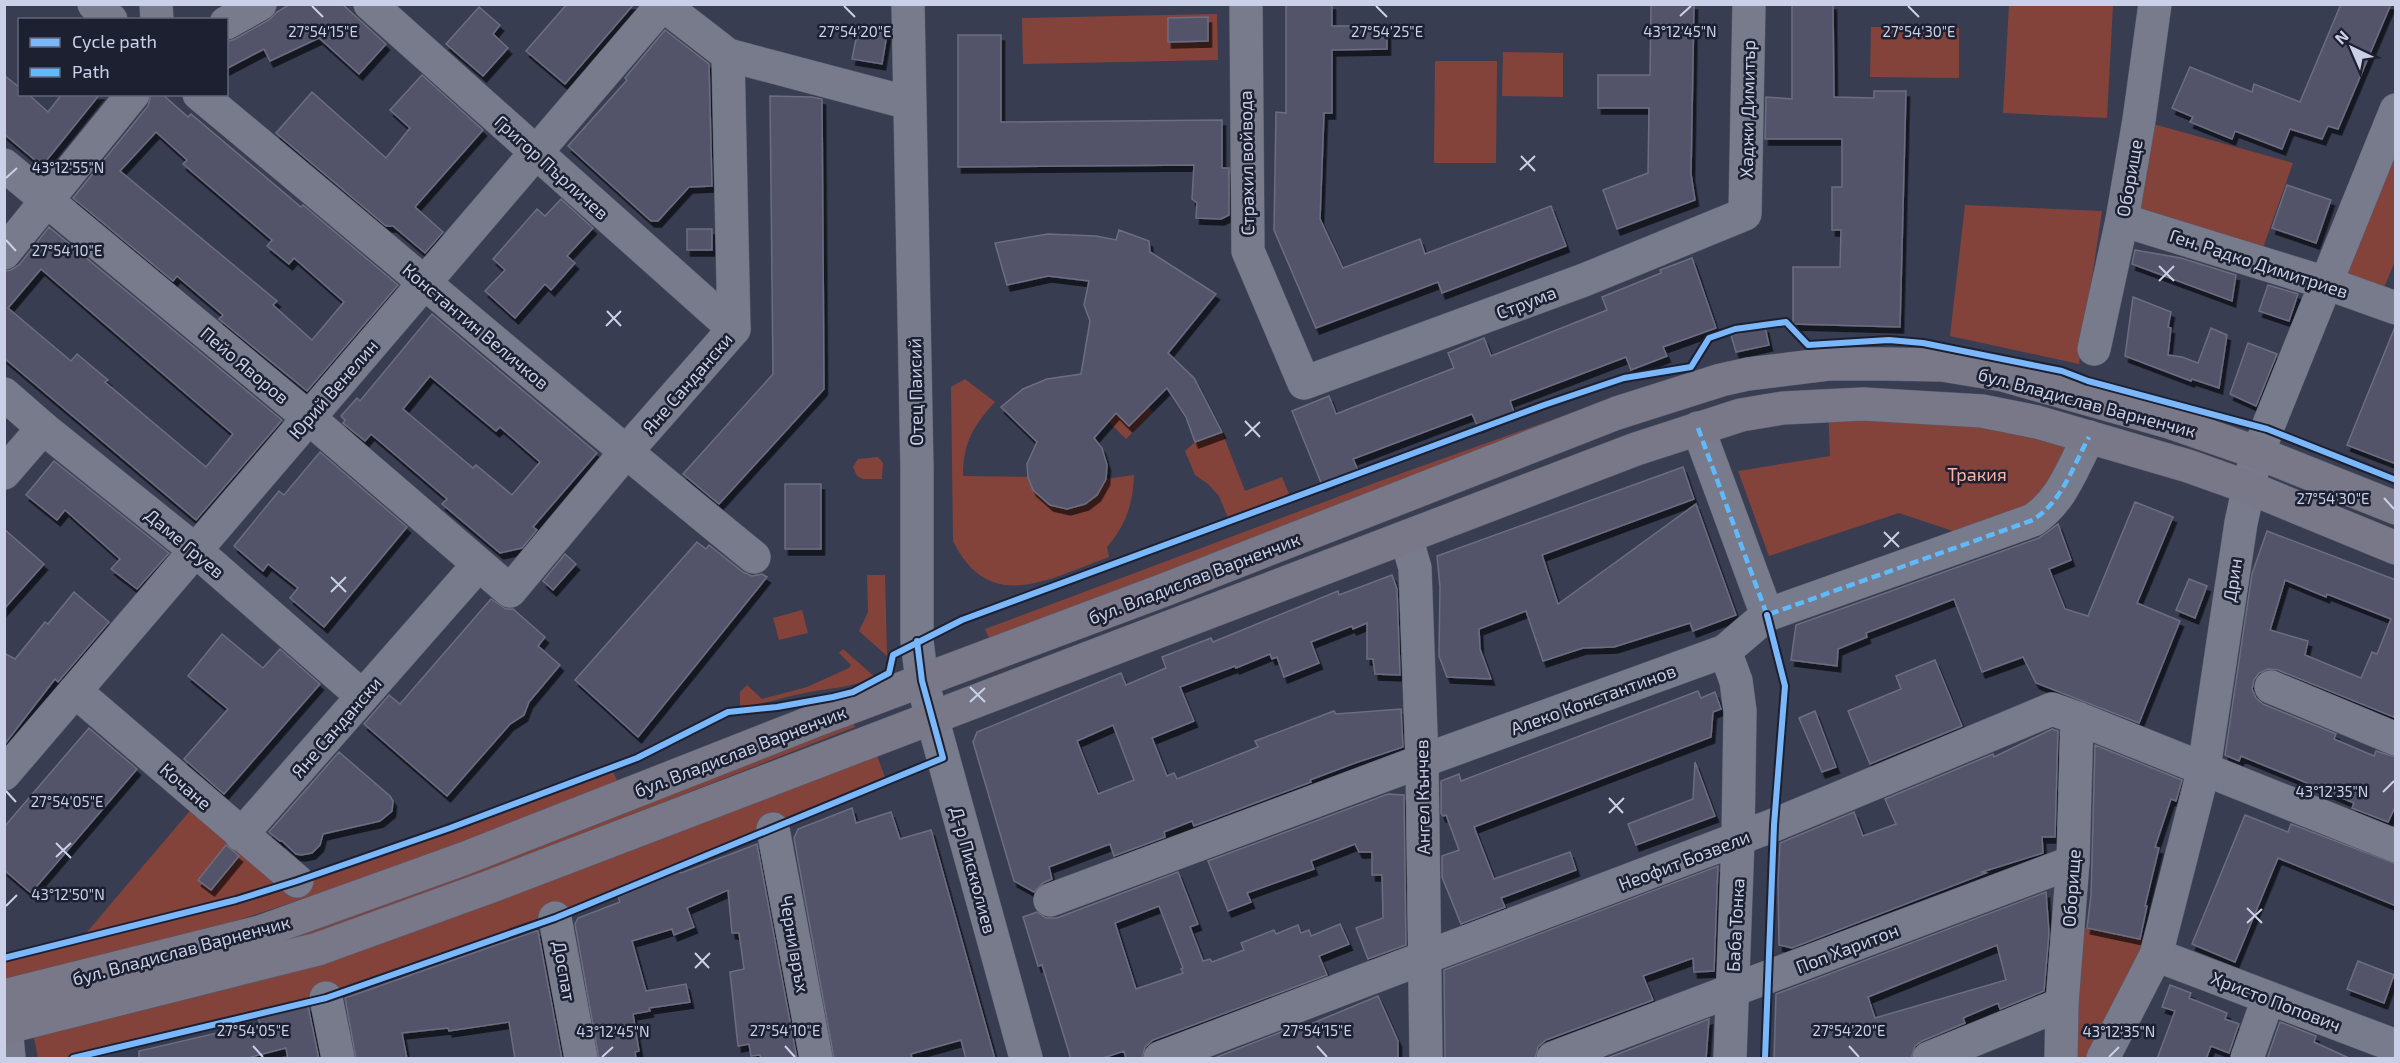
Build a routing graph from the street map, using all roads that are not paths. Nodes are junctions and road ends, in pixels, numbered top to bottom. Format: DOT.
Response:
graph roads {
  1 [pos="94,4"];
  2 [pos="260,4"];
  3 [pos="370,4"];
  4 [pos="908,4"];
  5 [pos="1246,4"];
  6 [pos="1749,4"];
  7 [pos="2155,4"];
  8 [pos="662,5"];
  9 [pos="109,18"];
  10 [pos="228,22"];
  11 [pos="728,55"];
  12 [pos="131,96"];
  13 [pos="201,96"];
  14 [pos="909,103"];
  15 [pos="2396,110"];
  16 [pos="536,153"];
  17 [pos="4,165"];
  18 [pos="48,202"];
  19 [pos="1745,214"];
  20 [pos="2122,220"];
  21 [pos="4,253"];
  22 [pos="425,282"];
  23 [pos="2326,283"];
  24 [pos="2396,308"];
  25 [pos="734,329"];
  26 [pos="2094,349"];
  27 [pos="1305,383"];
  28 [pos="4,394"];
  29 [pos="309,418"];
  30 [pos="43,428"];
  31 [pos="1698,428"];
  32 [pos="2089,437"];
  33 [pos="626,453"];
  34 [pos="2258,453"];
  35 [pos="4,473"];
  36 [pos="2250,488"];
  37 [pos="2396,508"];
  38 [pos="1406,537"];
  39 [pos="2396,548"];
  40 [pos="195,550"];
  41 [pos="754,557"];
  42 [pos="478,565"];
  43 [pos="510,591"];
  44 [pos="1767,615"];
  45 [pos="1725,651"];
  46 [pos="922,681"];
  47 [pos="2271,687"];
  48 [pos="75,691"];
  49 [pos="362,696"];
  50 [pos="933,717"];
  51 [pos="2077,718"];
  52 [pos="2396,739"];
  53 [pos="1422,761"];
  54 [pos="2204,768"];
  55 [pos="4,774"];
  56 [pos="773,828"];
  57 [pos="242,835"];
  58 [pos="1738,839"];
  59 [pos="2396,846"];
  60 [pos="2073,862"];
  61 [pos="297,881"];
  62 [pos="1050,900"];
  63 [pos="555,918"];
  64 [pos="2156,955"];
  65 [pos="1423,959"];
  66 [pos="1732,990"];
  67 [pos="326,998"];
  68 [pos="2268,999"];
  69 [pos="2062,1004"];
  70 [pos="6,1027"];
  71 [pos="2396,1046"];
  72 [pos="338,1059"];
  73 [pos="580,1059"];
  74 [pos="816,1059"];
  75 [pos="1026,1059"];
  76 [pos="1160,1059"];
  77 [pos="1426,1059"];
  78 [pos="1553,1059"];
  79 [pos="1730,1059"];
  80 [pos="1929,1059"];
  81 [pos="2061,1059"];
  82 [pos="2103,1059"];
  83 [pos="2247,1059"];
  1 -- 9 [label="street"];
  2 -- 10 [label="street"];
  3 -- 16 [label="street, Григор Пърличев"];
  4 -- 14 [label="street, Отец Паисий"];
  5 -- 27 [label="street, Страхил войвода"];
  6 -- 19 [label="street, Хаджи Димитър"];
  7 -- 20 [label="street, Оборище"];
  8 -- 11 [label="street"];
  8 -- 16 [label="street, Юрий Венелин"];
  11 -- 14 [label="street"];
  11 -- 25 [label="street, Яне Сандански"];
  12 -- 18 [label="street"];
  13 -- 22 [label="street, Константин Величков"];
  14 -- 46 [label="street, Отец Паисий"];
  15 -- 23 [label="street, Дрин"];
  16 -- 22 [label="street, Юрий Венелин"];
  16 -- 25 [label="street, Григор Пърличев"];
  17 -- 18 [label="street, Пейо Яворов"];
  18 -- 21 [label="street"];
  18 -- 29 [label="street, Пейо Яворов"];
  19 -- 27 [label="street, Струма"];
  20 -- 23 [label="street, Ген. Радко Димитриев"];
  20 -- 26 [label="street, Оборище"];
  22 -- 29 [label="street, Юрий Венелин"];
  22 -- 33 [label="street, Константин Величков"];
  23 -- 24 [label="street, Ген. Радко Димитриев"];
  23 -- 34 [label="street, Дрин"];
  25 -- 33 [label="street, Яне Сандански"];
  28 -- 30 [label="street, Даме Груев"];
  29 -- 40 [label="street, Юрий Венелин"];
  29 -- 42 [label="street, Пейо Яворов"];
  30 -- 35 [label="street"];
  30 -- 40 [label="street, Даме Груев"];
  31 -- 32 [label="main road, бул. Владислав Варненчик"];
  31 -- 38 [label="main road, бул. Владислав Варненчик"];
  31 -- 44 [label="street"];
  32 -- 36 [label="main road, бул. Владислав Варненчик"];
  32 -- 44 [label="street, Алеко Константинов"];
  33 -- 41 [label="street, Константин Величков"];
  33 -- 43 [label="street, Яне Сандански"];
  34 -- 36 [label="street, Дрин"];
  34 -- 37 [label="main road, бул. Владислав Варненчик"];
  34 -- 46 [label="main road, бул. Владислав Варненчик"];
  36 -- 39 [label="main road, бул. Владислав Варненчик"];
  36 -- 54 [label="street, Дрин"];
  38 -- 50 [label="main road, бул. Владислав Варненчик"];
  38 -- 53 [label="street, Ангел Кънчев"];
  40 -- 48 [label="street, Юрий Венелин"];
  40 -- 49 [label="street, Даме Груев"];
  42 -- 43 [label="street, Пейо Яворов"];
  42 -- 49 [label="street, Яне Сандански"];
  44 -- 45 [label="street, Алеко Константинов"];
  45 -- 53 [label="street, Алеко Константинов"];
  45 -- 58 [label="street, Баба Тонка"];
  46 -- 50 [label="street, Д-р Пискюлиев"];
  46 -- 70 [label="main road, бул. Владислав Варненчик"];
  47 -- 52 [label="street"];
  48 -- 55 [label="street, Юрий Венелин"];
  48 -- 57 [label="street, Кочане"];
  49 -- 57 [label="street, Яне Сандански"];
  50 -- 70 [label="main road, бул. Владислав Варненчик"];
  50 -- 75 [label="street, Д-р Пискюлиев"];
  51 -- 54 [label="street, Неофит Бозвели"];
  51 -- 58 [label="street, Неофит Бозвели"];
  51 -- 60 [label="street, Оборище"];
  53 -- 62 [label="street, Алеко Константинов"];
  53 -- 65 [label="street, Ангел Кънчев"];
  54 -- 59 [label="street, Неофит Бозвели"];
  54 -- 64 [label="street, Дрин"];
  56 -- 74 [label="street, Черни връх"];
  57 -- 61 [label="street, Кочане"];
  58 -- 65 [label="street, Неофит Бозвели"];
  58 -- 66 [label="street, Баба Тонка"];
  60 -- 66 [label="street, Поп Харитон"];
  60 -- 69 [label="street, Оборище"];
  63 -- 73 [label="street, Доспат"];
  64 -- 68 [label="street, Христо Попович"];
  64 -- 82 [label="street, Дрин"];
  65 -- 76 [label="street, Неофит Бозвели"];
  65 -- 77 [label="street, Ангел Кънчев"];
  66 -- 78 [label="street, Поп Харитон"];
  66 -- 79 [label="street, Баба Тонка"];
  67 -- 72 [label="street"];
  68 -- 71 [label="street, Христо Попович"];
  68 -- 83 [label="street"];
  69 -- 80 [label="street"];
  69 -- 81 [label="street, Оборище"];
}
